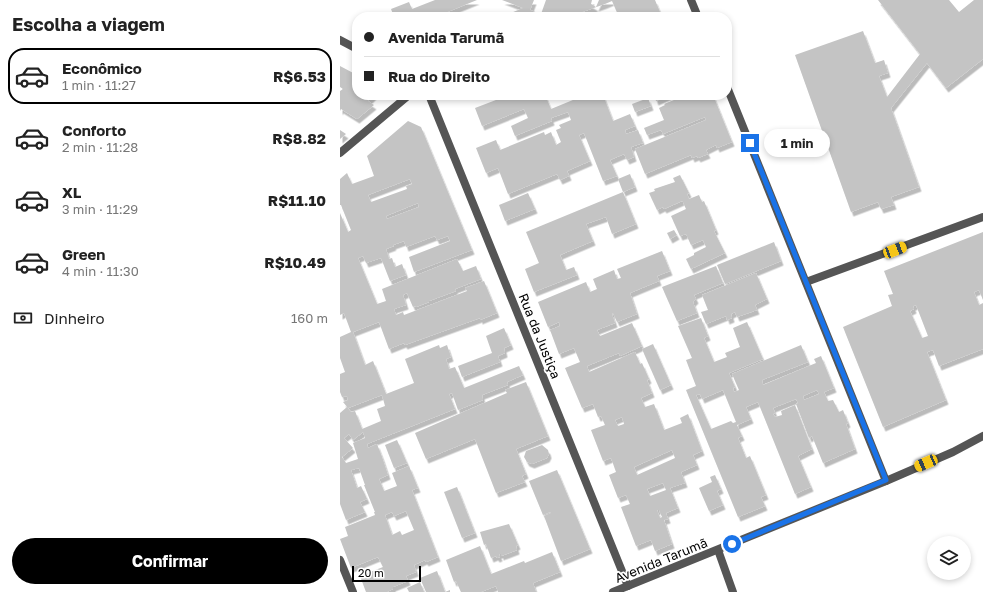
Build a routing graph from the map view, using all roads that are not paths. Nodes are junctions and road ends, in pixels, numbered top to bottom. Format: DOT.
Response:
graph roads {
  1 [pos="691,0"];
  2 [pos="696,12"];
  3 [pos="340,40"];
  4 [pos="352,46"];
  5 [pos="732,99"];
  6 [pos="403,100"];
  7 [pos="431,100"];
  8 [pos="340,154"];
  9 [pos="983,217"];
  10 [pos="806,282"];
  11 [pos="983,436"];
  12 [pos="886,480"];
  13 [pos="718,550"];
  14 [pos="340,560"];
  15 [pos="628,586"];
  16 [pos="354,592"];
  17 [pos="613,592"];
  18 [pos="733,592"];
  1 -- 2 [label="street"];
  3 -- 4 [label="street"];
  5 -- 10 [label="street"];
  6 -- 8 [label="street"];
  7 -- 15 [label="street, Rua da Justiça"];
  9 -- 10 [label="street"];
  10 -- 12 [label="street"];
  11 -- 12 [label="street, Avenida Tarumã"];
  12 -- 13 [label="street, Avenida Tarumã"];
  13 -- 15 [label="street, Avenida Tarumã"];
  13 -- 18 [label="street"];
  14 -- 16 [label="street"];
  15 -- 17 [label="street, Avenida Tarumã"];
}
